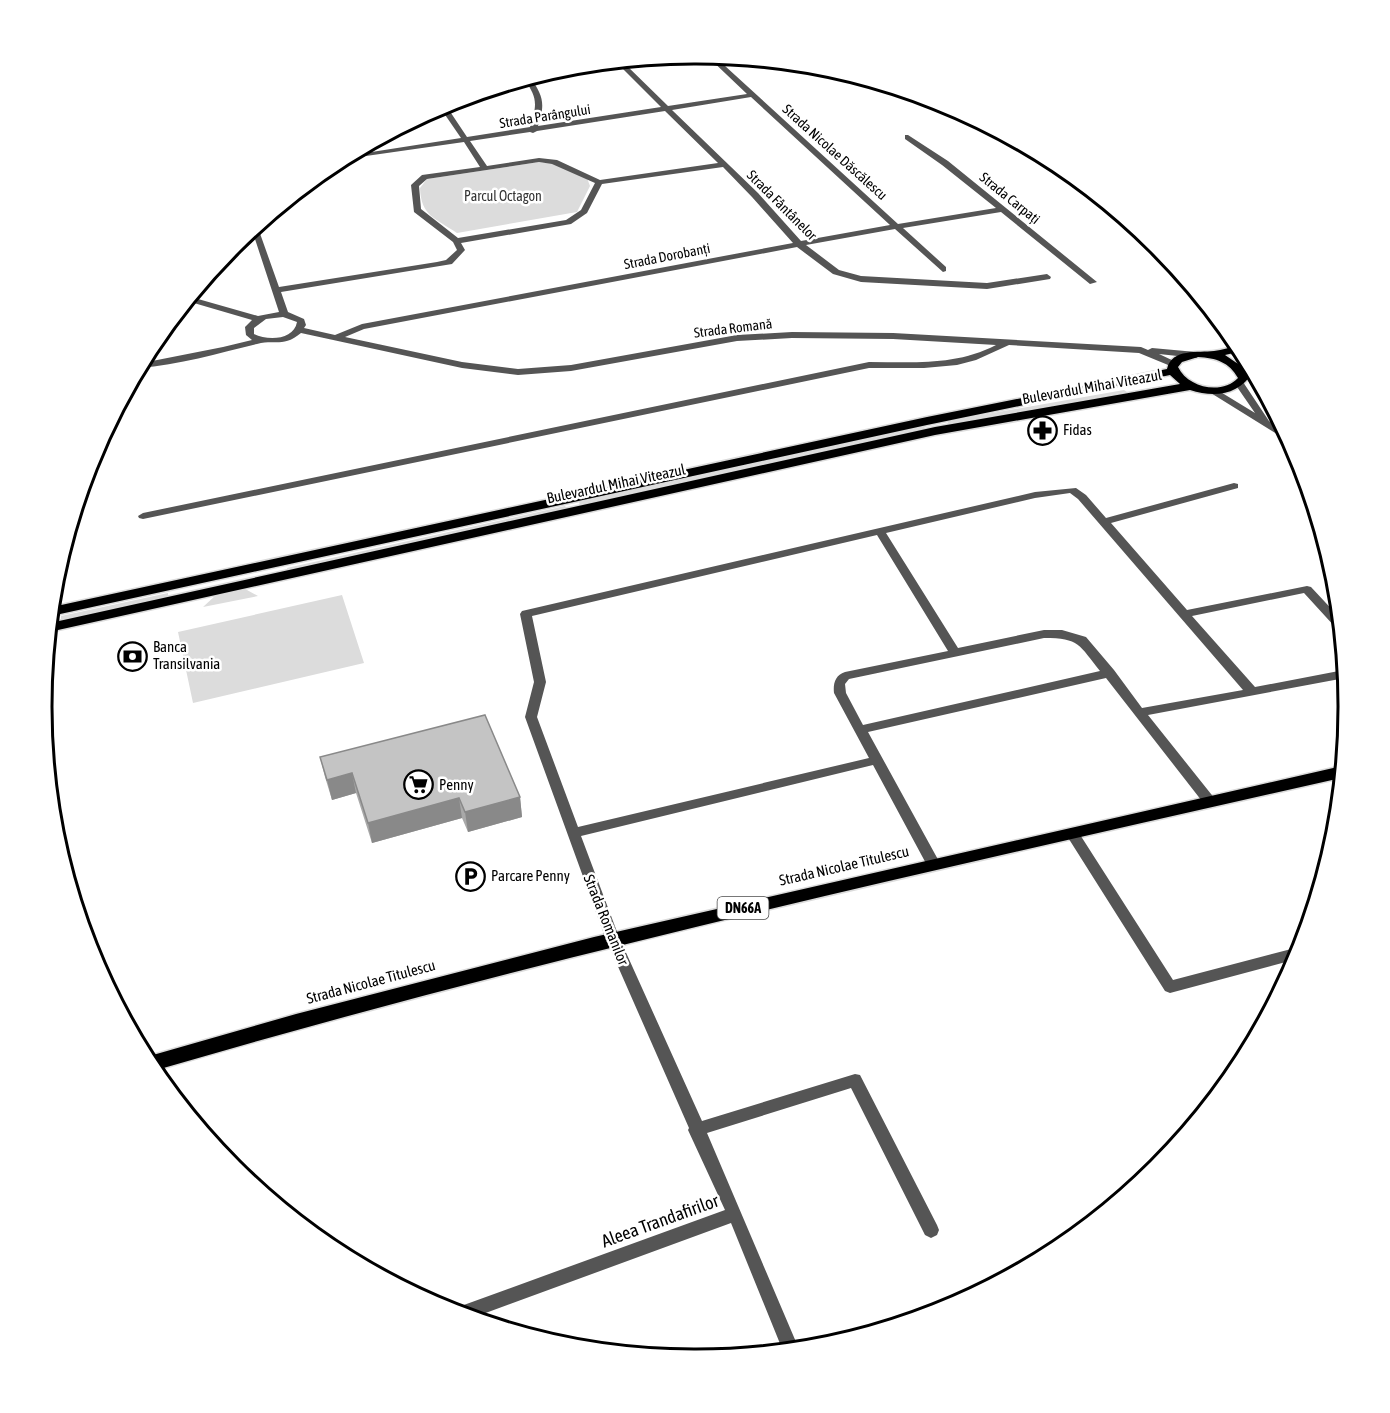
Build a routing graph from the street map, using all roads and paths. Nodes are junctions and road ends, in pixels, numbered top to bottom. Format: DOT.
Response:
graph roads {
  1 [pos="720,65"];
  2 [pos="625,68"];
  3 [pos="532,85"];
  4 [pos="753,95"];
  5 [pos="665,109"];
  6 [pos="448,114"];
  7 [pos="533,130"];
  8 [pos="908,137"];
  9 [pos="466,141"];
  10 [pos="370,152"];
  11 [pos="724,165"];
  12 [pos="484,167"];
  13 [pos="599,182"];
  14 [pos="1003,209"];
  15 [pos="898,227"];
  16 [pos="258,235"];
  17 [pos="456,241"];
  18 [pos="799,243"];
  19 [pos="943,269"];
  20 [pos="1047,277"];
  21 [pos="1093,282"];
  22 [pos="277,290"];
  23 [pos="197,301"];
  24 [pos="284,315"];
  25 [pos="257,320"];
  26 [pos="300,330"];
  27 [pos="338,336"];
  28 [pos="260,340"];
  29 [pos="1008,342"];
  30 [pos="1141,350"];
  31 [pos="1229,350"];
  32 [pos="1196,354"];
  33 [pos="1209,355"];
  34 [pos="152,364"];
  35 [pos="1173,368"];
  36 [pos="1245,376"];
  37 [pos="1191,386"];
  38 [pos="1211,390"];
  39 [pos="1267,424"];
  40 [pos="1274,428"];
  41 [pos="1234,486"];
  42 [pos="142,516"];
  43 [pos="1104,522"];
  44 [pos="880,532"];
  45 [pos="60,610"];
  46 [pos="1184,614"];
  47 [pos="1331,615"];
  48 [pos="58,626"];
  49 [pos="956,653"];
  50 [pos="1110,673"];
  51 [pos="1337,676"];
  52 [pos="1252,692"];
  53 [pos="1142,712"];
  54 [pos="859,730"];
  55 [pos="877,760"];
  56 [pos="1334,774"];
  57 [pos="1210,802"];
  58 [pos="573,833"];
  59 [pos="1072,833"];
  60 [pos="934,865"];
  61 [pos="612,938"];
  62 [pos="1287,956"];
  63 [pos="160,1061"];
  64 [pos="696,1130"];
  65 [pos="735,1214"];
  66 [pos="931,1230"];
  67 [pos="474,1309"];
  68 [pos="788,1342"];
  1 -- 4 [label="street, Strada Nicolae Dăscălescu"];
  2 -- 5 [label="street, Strada Fântânelor"];
  3 -- 7 [label="street"];
  4 -- 5 [label="street, Strada Parângului"];
  4 -- 15 [label="street, Strada Nicolae Dăscălescu"];
  5 -- 7 [label="street, Strada Parângului"];
  5 -- 11 [label="street, Strada Fântânelor"];
  6 -- 9 [label="street"];
  7 -- 9 [label="street, Strada Parângului"];
  8 -- 14 [label="street, Strada Carpați"];
  9 -- 10 [label="street, Strada Parângului"];
  9 -- 12 [label="street"];
  11 -- 13 [label="street"];
  11 -- 18 [label="street, Strada Fântânelor"];
  12 -- 13 [label="street"];
  12 -- 17 [label="street"];
  13 -- 17 [label="street"];
  14 -- 15 [label="street, Strada Dorobanți"];
  14 -- 21 [label="street, Strada Carpați"];
  15 -- 18 [label="street, Strada Dorobanți"];
  15 -- 19 [label="street, Strada Nicolae Dăscălescu"];
  16 -- 22 [label="street"];
  17 -- 22 [label="street"];
  18 -- 20 [label="street, Strada Fântânelor"];
  18 -- 27 [label="street, Strada Dorobanți"];
  22 -- 24 [label="street"];
  23 -- 25 [label="street"];
  24 -- 25 [label="street"];
  24 -- 26 [label="street"];
  25 -- 28 [label="street"];
  26 -- 27 [label="street, Strada Romană"];
  26 -- 28 [label="street"];
  27 -- 29 [label="street, Strada Romană"];
  28 -- 34 [label="street"];
  29 -- 30 [label="street, Strada Romană"];
  29 -- 42 [label="street"];
  30 -- 32 [label="street"];
  30 -- 35 [label="street, Strada Romană"];
  31 -- 33 [label="main road"];
  32 -- 33 [label="main road"];
  32 -- 35 [label="main road, Bulevardul Mihai Viteazul"];
  33 -- 36 [label="main road"];
  35 -- 37 [label="main road"];
  35 -- 45 [label="main road, Bulevardul Mihai Viteazul"];
  36 -- 38 [label="main road"];
  36 -- 39 [label="street"];
  37 -- 38 [label="main road"];
  37 -- 48 [label="main road, Bulevardul Mihai Viteazul"];
  38 -- 39 [label="street"];
  39 -- 40 [label="street"];
  41 -- 43 [label="street"];
  43 -- 44 [label="street"];
  43 -- 46 [label="street"];
  44 -- 49 [label="street"];
  44 -- 58 [label="street, Strada Romanilor"];
  46 -- 47 [label="street"];
  46 -- 52 [label="street"];
  49 -- 50 [label="street"];
  49 -- 54 [label="street"];
  50 -- 53 [label="street"];
  50 -- 54 [label="street"];
  51 -- 52 [label="street"];
  52 -- 53 [label="street"];
  53 -- 57 [label="street"];
  54 -- 55 [label="street"];
  55 -- 58 [label="street"];
  55 -- 60 [label="street"];
  56 -- 57 [label="main road, Strada Nicolae Titulescu / DN66A"];
  57 -- 59 [label="main road, Strada Nicolae Titulescu / DN66A"];
  58 -- 61 [label="street, Strada Romanilor"];
  59 -- 60 [label="main road, Strada Nicolae Titulescu / DN66A"];
  59 -- 62 [label="street"];
  60 -- 61 [label="main road, Strada Nicolae Titulescu / DN66A"];
  61 -- 63 [label="main road, Strada Nicolae Titulescu / DN66A"];
  61 -- 64 [label="street, Strada Romanilor"];
  64 -- 65 [label="street, Strada Romanilor"];
  64 -- 66 [label="street"];
  65 -- 67 [label="street, Aleea Trandafirilor"];
  65 -- 68 [label="street, Aleea Trandafirilor"];
}
